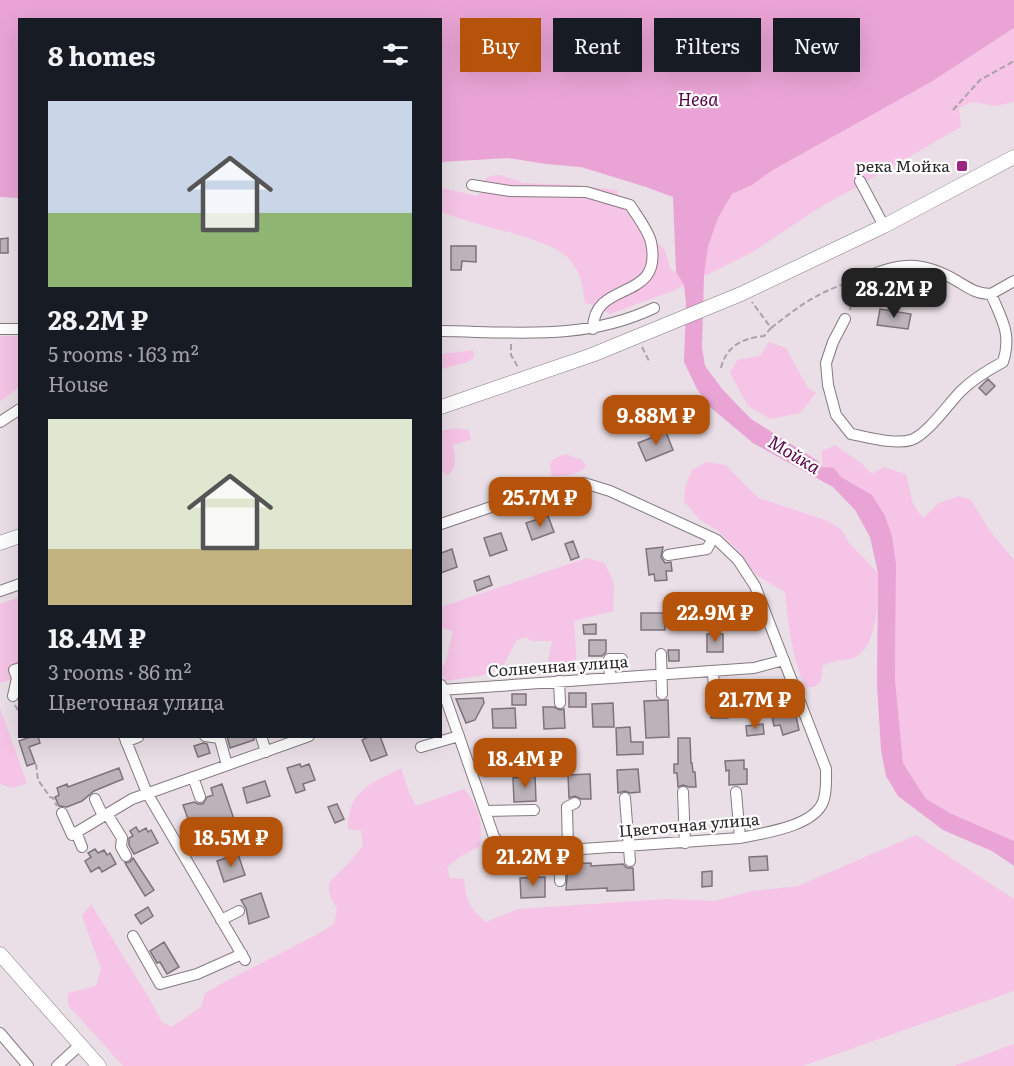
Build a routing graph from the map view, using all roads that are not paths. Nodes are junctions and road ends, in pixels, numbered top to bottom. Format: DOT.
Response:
graph roads {
  1 [pos="1014,157"];
  2 [pos="860,181"];
  3 [pos="472,186"];
  4 [pos="884,226"];
  5 [pos="855,281"];
  6 [pos="1014,281"];
  7 [pos="991,294"];
  8 [pos="654,308"];
  9 [pos="844,320"];
  10 [pos="0,329"];
  11 [pos="18,329"];
  12 [pos="592,329"];
  13 [pos="442,331"];
  14 [pos="442,407"];
  15 [pos="18,410"];
  16 [pos="0,423"];
  17 [pos="442,524"];
  18 [pos="18,537"];
  19 [pos="713,538"];
  20 [pos="0,543"];
  21 [pos="668,555"];
  22 [pos="18,585"];
  23 [pos="0,591"];
  24 [pos="661,654"];
  25 [pos="621,659"];
  26 [pos="784,660"];
  27 [pos="17,669"];
  28 [pos="714,671"];
  29 [pos="661,674"];
  30 [pos="610,678"];
  31 [pos="559,681"];
  32 [pos="442,688"];
  33 [pos="714,692"];
  34 [pos="662,694"];
  35 [pos="14,696"];
  36 [pos="560,703"];
  37 [pos="459,736"];
  38 [pos="219,738"];
  39 [pos="262,738"];
  40 [pos="304,738"];
  41 [pos="125,739"];
  42 [pos="422,747"];
  43 [pos="266,752"];
  44 [pos="226,765"];
  45 [pos="194,777"];
  46 [pos="682,792"];
  47 [pos="736,792"];
  48 [pos="147,794"];
  49 [pos="200,797"];
  50 [pos="625,798"];
  51 [pos="95,799"];
  52 [pos="575,802"];
  53 [pos="534,810"];
  54 [pos="485,812"];
  55 [pos="62,813"];
  56 [pos="105,815"];
  57 [pos="74,833"];
  58 [pos="740,838"];
  59 [pos="685,843"];
  60 [pos="630,846"];
  61 [pos="82,847"];
  62 [pos="565,850"];
  63 [pos="126,856"];
  64 [pos="630,861"];
  65 [pos="560,880"];
  66 [pos="239,911"];
  67 [pos="222,920"];
  68 [pos="132,936"];
  69 [pos="0,954"];
  70 [pos="0,1033"];
  71 [pos="80,1045"];
  72 [pos="28,1066"];
  73 [pos="57,1066"];
  74 [pos="99,1066"];
  1 -- 4 [label="main road"];
  2 -- 4 [label="street"];
  3 -- 12 [label="street"];
  4 -- 14 [label="main road"];
  5 -- 7 [label="street"];
  6 -- 7 [label="street"];
  7 -- 9 [label="street"];
  8 -- 12 [label="street"];
  10 -- 11 [label="street"];
  12 -- 13 [label="street"];
  15 -- 16 [label="street"];
  17 -- 19 [label="street, Цветочная улица"];
  18 -- 20 [label="main road"];
  19 -- 21 [label="street"];
  19 -- 26 [label="street, Цветочная улица"];
  22 -- 23 [label="street"];
  24 -- 29 [label="street"];
  25 -- 30 [label="street"];
  26 -- 28 [label="street, Солнечная улица"];
  26 -- 58 [label="street, Цветочная улица"];
  27 -- 35 [label="street"];
  28 -- 29 [label="street, Солнечная улица"];
  28 -- 33 [label="street"];
  29 -- 30 [label="street, Солнечная улица"];
  29 -- 34 [label="street"];
  30 -- 31 [label="street, Солнечная улица"];
  31 -- 32 [label="street, Солнечная улица"];
  31 -- 36 [label="street"];
  32 -- 37 [label="street, Цветочная улица"];
  37 -- 42 [label="street"];
  37 -- 54 [label="street, Цветочная улица"];
  38 -- 44 [label="street"];
  39 -- 43 [label="street"];
  40 -- 43 [label="street"];
  41 -- 48 [label="street"];
  43 -- 44 [label="street"];
  44 -- 45 [label="street"];
  45 -- 48 [label="street"];
  45 -- 49 [label="street"];
  46 -- 59 [label="street"];
  47 -- 58 [label="street"];
  48 -- 56 [label="street"];
  48 -- 67 [label="street"];
  50 -- 60 [label="street"];
  51 -- 56 [label="street"];
  52 -- 62 [label="street"];
  53 -- 54 [label="street"];
  54 -- 62 [label="street, Цветочная улица"];
  55 -- 57 [label="street"];
  56 -- 57 [label="street"];
  56 -- 63 [label="street"];
  57 -- 61 [label="street"];
  58 -- 59 [label="street, Цветочная улица"];
  59 -- 60 [label="street, Цветочная улица"];
  60 -- 62 [label="street, Цветочная улица"];
  60 -- 64 [label="street"];
  62 -- 65 [label="street"];
  66 -- 67 [label="street"];
  67 -- 68 [label="street"];
  69 -- 71 [label="main road"];
  70 -- 72 [label="street"];
  71 -- 73 [label="street"];
  71 -- 74 [label="main road"];
}
